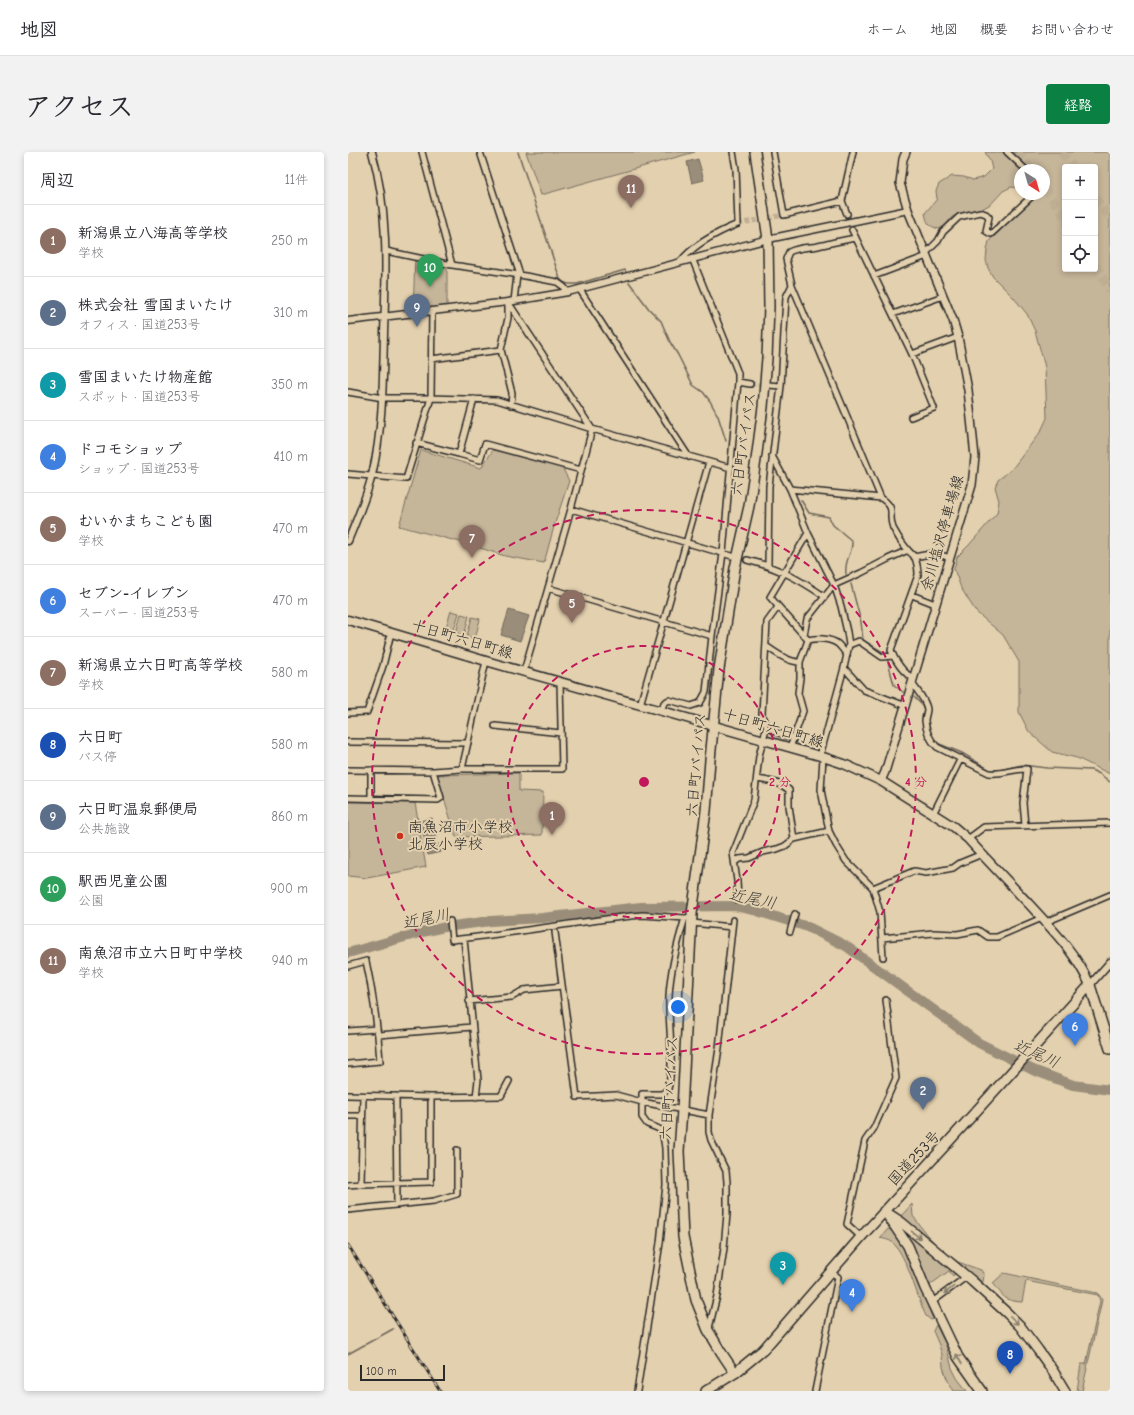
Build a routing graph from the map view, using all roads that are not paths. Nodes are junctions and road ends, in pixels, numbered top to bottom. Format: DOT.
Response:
graph roads {
  1 [pos="372,152"];
  2 [pos="422,152"];
  3 [pos="480,152"];
  4 [pos="733,152"];
  5 [pos="755,152"];
  6 [pos="773,152"];
  7 [pos="853,152"];
  8 [pos="906,152"];
  9 [pos="1007,152"];
  10 [pos="1020,164"];
  11 [pos="1028,200"];
  12 [pos="842,201"];
  13 [pos="908,210"];
  14 [pos="847,214"];
  15 [pos="852,230"];
  16 [pos="768,238"];
  17 [pos="856,238"];
  18 [pos="386,251"];
  19 [pos="926,254"];
  20 [pos="692,258"];
  21 [pos="680,262"];
  22 [pos="452,265"];
  23 [pos="519,275"];
  24 [pos="874,276"];
  25 [pos="792,285"];
  26 [pos="580,290"];
  27 [pos="568,292"];
  28 [pos="943,296"];
  29 [pos="511,302"];
  30 [pos="432,311"];
  31 [pos="893,314"];
  32 [pos="385,316"];
  33 [pos="348,321"];
  34 [pos="958,337"];
  35 [pos="501,350"];
  36 [pos="912,354"];
  37 [pos="431,359"];
  38 [pos="738,382"];
  39 [pos="750,384"];
  40 [pos="768,385"];
  41 [pos="781,386"];
  42 [pos="348,392"];
  43 [pos="383,398"];
  44 [pos="431,398"];
  45 [pos="474,399"];
  46 [pos="511,405"];
  47 [pos="911,417"];
  48 [pos="592,429"];
  49 [pos="416,443"];
  50 [pos="459,454"];
  51 [pos="772,456"];
  52 [pos="689,457"];
  53 [pos="709,462"];
  54 [pos="731,468"];
  55 [pos="581,470"];
  56 [pos="348,474"];
  57 [pos="372,477"];
  58 [pos="790,489"];
  59 [pos="881,498"];
  60 [pos="571,509"];
  61 [pos="808,533"];
  62 [pos="348,541"];
  63 [pos="686,543"];
  64 [pos="908,550"];
  65 [pos="723,553"];
  66 [pos="732,556"];
  67 [pos="914,556"];
  68 [pos="950,558"];
  69 [pos="747,560"];
  70 [pos="768,565"];
  71 [pos="784,572"];
  72 [pos="834,585"];
  73 [pos="548,588"];
  74 [pos="912,595"];
  75 [pos="824,596"];
  76 [pos="935,604"];
  77 [pos="778,607"];
  78 [pos="348,620"];
  79 [pos="664,622"];
  80 [pos="391,634"];
  81 [pos="804,635"];
  82 [pos="712,636"];
  83 [pos="808,640"];
  84 [pos="848,645"];
  85 [pos="767,647"];
  86 [pos="847,655"];
  87 [pos="893,656"];
  88 [pos="486,661"];
  89 [pos="800,662"];
  90 [pos="844,668"];
  91 [pos="524,671"];
  92 [pos="913,681"];
  93 [pos="560,682"];
  94 [pos="640,705"];
  95 [pos="906,706"];
  96 [pos="661,711"];
  97 [pos="348,713"];
  98 [pos="713,725"];
  99 [pos="766,725"];
  100 [pos="495,726"];
  101 [pos="561,733"];
  102 [pos="794,738"];
  103 [pos="762,740"];
  104 [pos="348,742"];
  105 [pos="468,743"];
  106 [pos="790,748"];
  107 [pos="822,756"];
  108 [pos="961,758"];
  109 [pos="462,769"];
  110 [pos="348,770"];
  111 [pos="370,770"];
  112 [pos="433,771"];
  113 [pos="757,779"];
  114 [pos="881,781"];
  115 [pos="348,798"];
  116 [pos="371,798"];
  117 [pos="933,814"];
  118 [pos="1110,823"];
  119 [pos="1025,825"];
  120 [pos="829,831"];
  121 [pos="794,838"];
  122 [pos="968,839"];
  123 [pos="982,854"];
  124 [pos="734,862"];
  125 [pos="873,888"];
  126 [pos="1110,895"];
  127 [pos="738,900"];
  128 [pos="795,914"];
  129 [pos="690,918"];
  130 [pos="733,920"];
  131 [pos="1044,920"];
  132 [pos="450,922"];
  133 [pos="732,927"];
  134 [pos="555,932"];
  135 [pos="790,932"];
  136 [pos="882,938"];
  137 [pos="464,939"];
  138 [pos="883,957"];
  139 [pos="1110,962"];
  140 [pos="348,966"];
  141 [pos="1090,985"];
  142 [pos="562,986"];
  143 [pos="886,1000"];
  144 [pos="469,1001"];
  145 [pos="472,1027"];
  146 [pos="377,1029"];
  147 [pos="348,1031"];
  148 [pos="379,1035"];
  149 [pos="1110,1049"];
  150 [pos="348,1064"];
  151 [pos="509,1081"];
  152 [pos="348,1095"];
  153 [pos="362,1096"];
  154 [pos="396,1096"];
  155 [pos="431,1097"];
  156 [pos="476,1097"];
  157 [pos="642,1102"];
  158 [pos="682,1110"];
  159 [pos="709,1115"];
  160 [pos="348,1116"];
  161 [pos="362,1116"];
  162 [pos="457,1150"];
  163 [pos="396,1183"];
  164 [pos="361,1184"];
  165 [pos="348,1185"];
  166 [pos="397,1205"];
  167 [pos="348,1210"];
  168 [pos="884,1211"];
  169 [pos="861,1237"];
  170 [pos="831,1272"];
  171 [pos="966,1277"];
  172 [pos="931,1303"];
  173 [pos="708,1330"];
  174 [pos="735,1373"];
  175 [pos="637,1391"];
  176 [pos="706,1391"];
  177 [pos="815,1391"];
  178 [pos="982,1391"];
  179 [pos="1065,1391"];
  1 -- 18 [label="street"];
  2 -- 22 [label="street"];
  3 -- 23 [label="street"];
  4 -- 21 [label="street"];
  5 -- 16 [label="highway, 六日町バイパス"];
  6 -- 12 [label="street"];
  7 -- 12 [label="street"];
  8 -- 13 [label="main road, 余川塩沢停車場線"];
  9 -- 10 [label="street"];
  11 -- 19 [label="street"];
  12 -- 14 [label="street"];
  13 -- 16 [label="street"];
  13 -- 19 [label="main road, 余川塩沢停車場線"];
  15 -- 17 [label="street"];
  16 -- 20 [label="street"];
  16 -- 98 [label="highway, 六日町バイパス"];
  17 -- 24 [label="street"];
  17 -- 25 [label="street"];
  18 -- 22 [label="street"];
  18 -- 32 [label="street"];
  19 -- 24 [label="street"];
  19 -- 28 [label="main road, 余川塩沢停車場線"];
  20 -- 21 [label="street"];
  20 -- 38 [label="street"];
  21 -- 26 [label="street"];
  22 -- 23 [label="street"];
  23 -- 27 [label="street"];
  23 -- 29 [label="street"];
  24 -- 31 [label="street"];
  25 -- 41 [label="street"];
  25 -- 59 [label="street"];
  26 -- 27 [label="street"];
  26 -- 52 [label="street"];
  27 -- 29 [label="street"];
  28 -- 31 [label="street"];
  28 -- 34 [label="main road, 余川塩沢停車場線"];
  29 -- 30 [label="street"];
  29 -- 35 [label="street"];
  29 -- 48 [label="street"];
  30 -- 32 [label="street"];
  30 -- 37 [label="street"];
  31 -- 36 [label="street"];
  32 -- 33 [label="street"];
  32 -- 43 [label="street"];
  34 -- 36 [label="street"];
  34 -- 68 [label="main road, 余川塩沢停車場線"];
  35 -- 37 [label="street"];
  35 -- 46 [label="street"];
  36 -- 47 [label="street"];
  37 -- 44 [label="street"];
  38 -- 39 [label="street"];
  38 -- 54 [label="street"];
  40 -- 41 [label="street"];
  41 -- 51 [label="street"];
  42 -- 43 [label="street"];
  43 -- 44 [label="street"];
  43 -- 57 [label="street"];
  44 -- 45 [label="street"];
  44 -- 49 [label="street"];
  45 -- 46 [label="street"];
  45 -- 50 [label="street"];
  46 -- 48 [label="street"];
  48 -- 52 [label="street"];
  48 -- 55 [label="street"];
  49 -- 50 [label="street"];
  49 -- 57 [label="street"];
  50 -- 55 [label="street"];
  51 -- 58 [label="street"];
  51 -- 70 [label="street"];
  52 -- 53 [label="street"];
  53 -- 54 [label="street"];
  53 -- 63 [label="street"];
  54 -- 65 [label="street"];
  55 -- 60 [label="street"];
  56 -- 57 [label="street"];
  57 -- 62 [label="street"];
  58 -- 59 [label="street"];
  58 -- 61 [label="street"];
  59 -- 64 [label="street"];
  60 -- 63 [label="street"];
  60 -- 73 [label="street"];
  61 -- 71 [label="street"];
  61 -- 72 [label="street"];
  63 -- 65 [label="street"];
  63 -- 79 [label="street"];
  64 -- 67 [label="street"];
  64 -- 72 [label="street"];
  65 -- 66 [label="street"];
  65 -- 82 [label="street"];
  67 -- 68 [label="street"];
  67 -- 74 [label="street"];
  68 -- 76 [label="main road, 余川塩沢停車場線"];
  69 -- 70 [label="street"];
  70 -- 71 [label="street"];
  71 -- 75 [label="street"];
  71 -- 77 [label="street"];
  72 -- 75 [label="street"];
  72 -- 84 [label="street"];
  73 -- 79 [label="street"];
  73 -- 91 [label="street"];
  74 -- 76 [label="street"];
  74 -- 87 [label="street"];
  75 -- 81 [label="street"];
  76 -- 92 [label="main road, 余川塩沢停車場線"];
  77 -- 81 [label="street"];
  77 -- 85 [label="street"];
  78 -- 80 [label="main road, 十日町六日町線"];
  79 -- 82 [label="street"];
  79 -- 94 [label="street"];
  80 -- 88 [label="main road, 十日町六日町線"];
  80 -- 97 [label="street"];
  81 -- 83 [label="street"];
  82 -- 96 [label="street"];
  83 -- 86 [label="street"];
  83 -- 89 [label="street"];
  84 -- 86 [label="street"];
  84 -- 87 [label="street"];
  85 -- 89 [label="street"];
  85 -- 99 [label="street"];
  86 -- 90 [label="street"];
  87 -- 92 [label="street"];
  88 -- 91 [label="main road, 十日町六日町線"];
  88 -- 105 [label="street"];
  89 -- 102 [label="street"];
  90 -- 95 [label="street"];
  90 -- 107 [label="street"];
  91 -- 93 [label="main road, 十日町六日町線"];
  92 -- 95 [label="main road, 余川塩沢停車場線"];
  92 -- 108 [label="street"];
  93 -- 94 [label="main road, 十日町六日町線"];
  93 -- 101 [label="street"];
  94 -- 96 [label="main road, 十日町六日町線"];
  95 -- 114 [label="main road, 余川塩沢停車場線"];
  96 -- 98 [label="main road, 十日町六日町線"];
  98 -- 103 [label="main road, 十日町六日町線"];
  98 -- 129 [label="highway, 六日町バイパス"];
  99 -- 102 [label="street"];
  99 -- 103 [label="street"];
  100 -- 101 [label="street"];
  101 -- 109 [label="street"];
  102 -- 106 [label="street"];
  103 -- 106 [label="main road, 十日町六日町線"];
  103 -- 113 [label="street"];
  104 -- 105 [label="street"];
  105 -- 109 [label="street"];
  106 -- 107 [label="main road, 十日町六日町線"];
  107 -- 114 [label="main road, 十日町六日町線"];
  107 -- 120 [label="street"];
  108 -- 117 [label="street"];
  108 -- 119 [label="street"];
  109 -- 112 [label="street"];
  110 -- 111 [label="street"];
  111 -- 112 [label="street"];
  111 -- 116 [label="street"];
  112 -- 116 [label="street"];
  113 -- 121 [label="street"];
  113 -- 124 [label="street"];
  114 -- 117 [label="main road, 十日町六日町線"];
  115 -- 116 [label="street"];
  117 -- 122 [label="main road, 十日町六日町線"];
  118 -- 119 [label="street"];
  119 -- 122 [label="street"];
  120 -- 121 [label="street"];
  120 -- 125 [label="street"];
  121 -- 124 [label="street"];
  122 -- 123 [label="main road, 十日町六日町線"];
  123 -- 125 [label="street"];
  123 -- 131 [label="main road, 十日町六日町線"];
  124 -- 127 [label="street"];
  125 -- 136 [label="street"];
  126 -- 131 [label="street"];
  128 -- 135 [label="street"];
  129 -- 133 [label="street"];
  129 -- 137 [label="street"];
  129 -- 157 [label="street"];
  129 -- 158 [label="highway, 六日町バイパス"];
  130 -- 133 [label="street"];
  131 -- 136 [label="street"];
  131 -- 141 [label="main road, 十日町六日町線"];
  132 -- 137 [label="street"];
  133 -- 159 [label="street"];
  134 -- 142 [label="street"];
  136 -- 138 [label="street"];
  137 -- 144 [label="street"];
  139 -- 141 [label="street"];
  140 -- 146 [label="street"];
  141 -- 149 [label="highway"];
  141 -- 168 [label="highway, 国道253号"];
  142 -- 144 [label="street"];
  142 -- 157 [label="street"];
  143 -- 169 [label="street"];
  144 -- 145 [label="street"];
  145 -- 148 [label="street"];
  145 -- 156 [label="street"];
  146 -- 147 [label="street"];
  146 -- 148 [label="street"];
  148 -- 150 [label="street"];
  151 -- 156 [label="street"];
  152 -- 153 [label="street"];
  153 -- 154 [label="street"];
  153 -- 161 [label="street"];
  154 -- 155 [label="street"];
  154 -- 163 [label="street"];
  155 -- 156 [label="street"];
  155 -- 163 [label="street"];
  157 -- 158 [label="street"];
  157 -- 175 [label="street"];
  158 -- 159 [label="street"];
  158 -- 173 [label="highway, 六日町バイパス"];
  159 -- 173 [label="street"];
  160 -- 161 [label="street"];
  161 -- 164 [label="street"];
  162 -- 166 [label="street"];
  163 -- 164 [label="street"];
  163 -- 166 [label="street"];
  164 -- 165 [label="street"];
  166 -- 167 [label="street"];
  168 -- 169 [label="highway, 国道253号"];
  168 -- 171 [label="highway, one-way"];
  168 -- 172 [label="highway"];
  169 -- 170 [label="highway, 国道253号"];
  170 -- 174 [label="highway, 国道253号"];
  170 -- 177 [label="street"];
  171 -- 172 [label="street, one-way"];
  171 -- 179 [label="highway, one-way"];
  178 -- 172 [label="highway, one-way"];
  173 -- 174 [label="highway, 六日町バイパス"];
  174 -- 176 [label="highway, 国道253号"];
}
